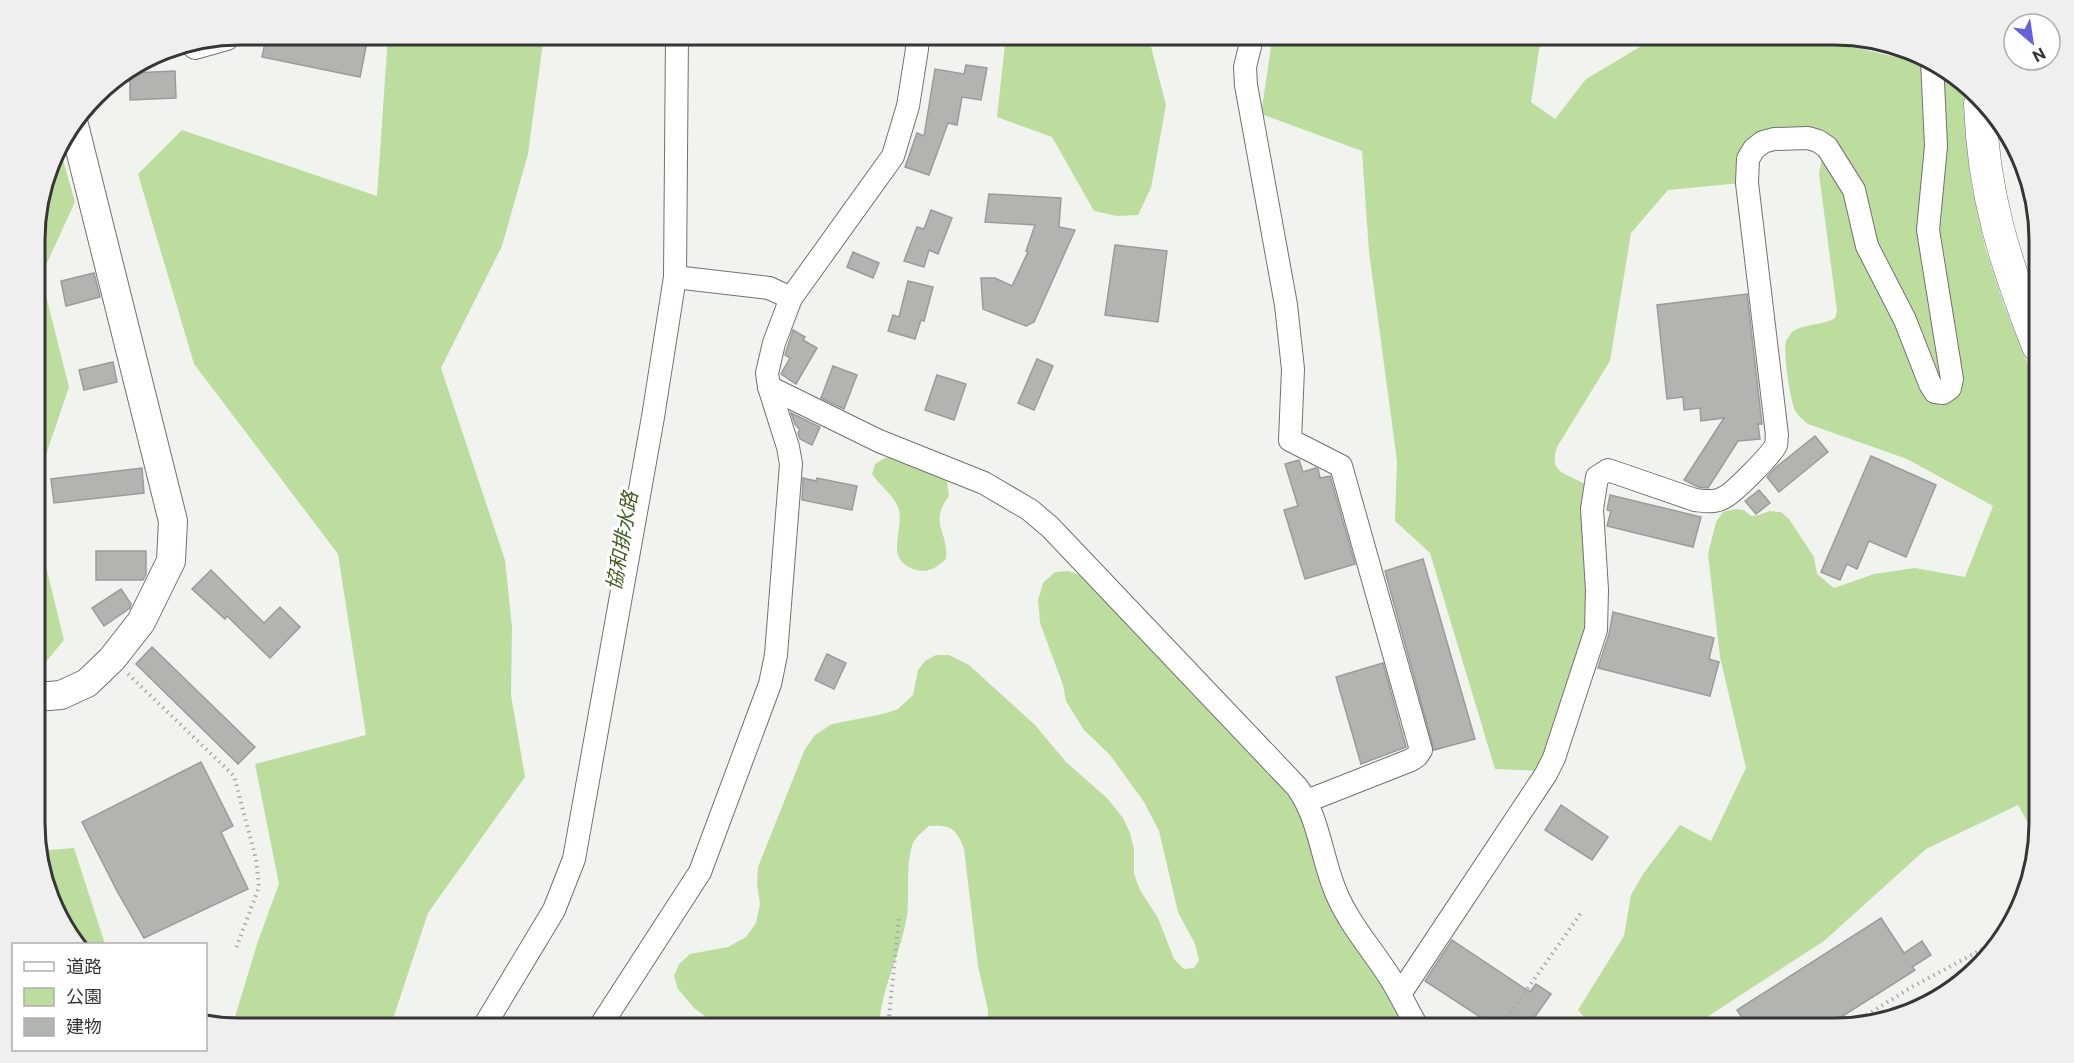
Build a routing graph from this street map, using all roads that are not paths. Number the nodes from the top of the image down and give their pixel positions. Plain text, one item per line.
1 (677, 45) edge
2 (917, 45) edge
3 (1250, 45) edge
4 (1933, 72) edge
5 (1981, 111) edge
6 (76, 134) edge
7 (683, 278) junction
8 (791, 298) junction
9 (2029, 323) edge
10 (769, 387) junction
11 (45, 696) edge
12 (1307, 801) junction
13 (1400, 994) junction
14 (489, 1018) edge
15 (605, 1018) edge
16 (1413, 1018) edge

1 - 7 street
2 - 8 street
3 - 12 street
4 - 13 street
5 - 9 main road
6 - 11 street
7 - 8 street
7 - 14 street
8 - 10 street
10 - 12 street
10 - 15 street
12 - 13 street
13 - 16 street

